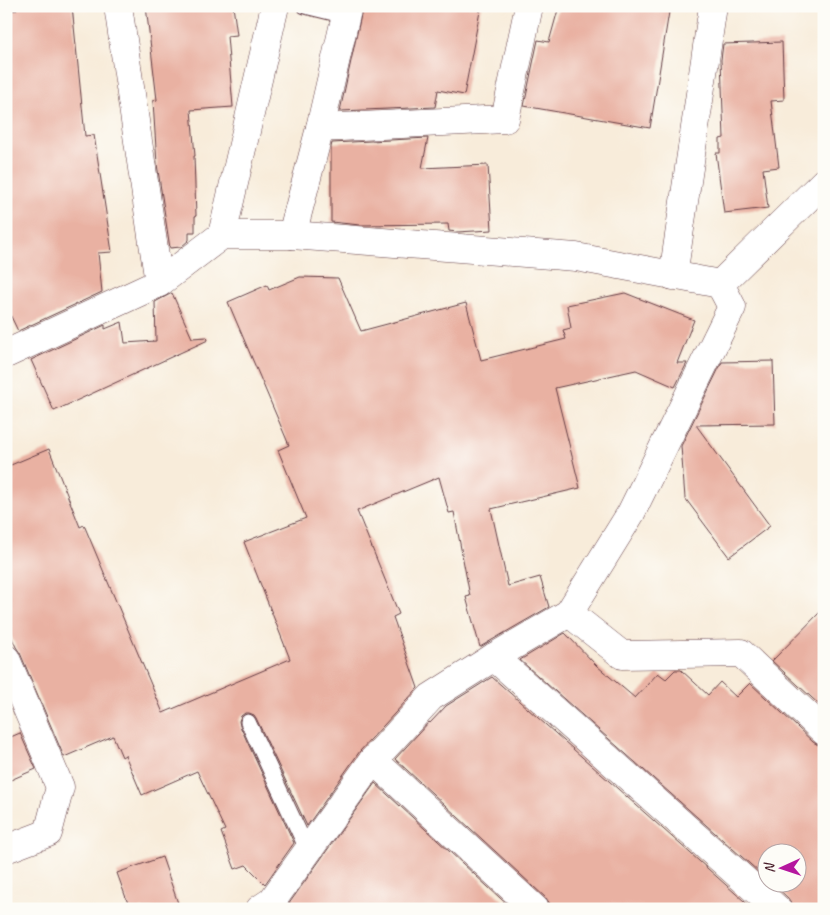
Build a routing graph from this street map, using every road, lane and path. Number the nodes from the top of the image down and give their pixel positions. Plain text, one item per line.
1 (118, 6) edge
2 (275, 6) edge
3 (305, 6) edge
4 (529, 6) edge
5 (713, 6) edge
6 (347, 11) edge
7 (320, 128) junction
8 (824, 182) edge
9 (222, 235) junction
10 (292, 235) junction
11 (673, 276) junction
12 (159, 283) junction
13 (720, 284) junction
14 (6, 354) edge
15 (569, 613) junction
16 (494, 657) junction
17 (6, 659) edge
18 (248, 722) dead end
19 (824, 731) edge
20 (373, 760) junction
21 (6, 849) edge
22 (308, 851) junction
23 (271, 906) edge
24 (535, 909) edge
25 (777, 909) edge

1 - 12 street
2 - 9 street
3 - 6 lane
4 - 7 street
5 - 11 street
6 - 7 street
7 - 10 street
8 - 13 street
9 - 10 street
9 - 12 street
10 - 11 street
11 - 13 street
12 - 14 street
13 - 15 street
15 - 16 street
15 - 19 street
16 - 20 street
16 - 25 street
17 - 21 street
18 - 22 lane
20 - 22 street
20 - 24 street
22 - 23 street

